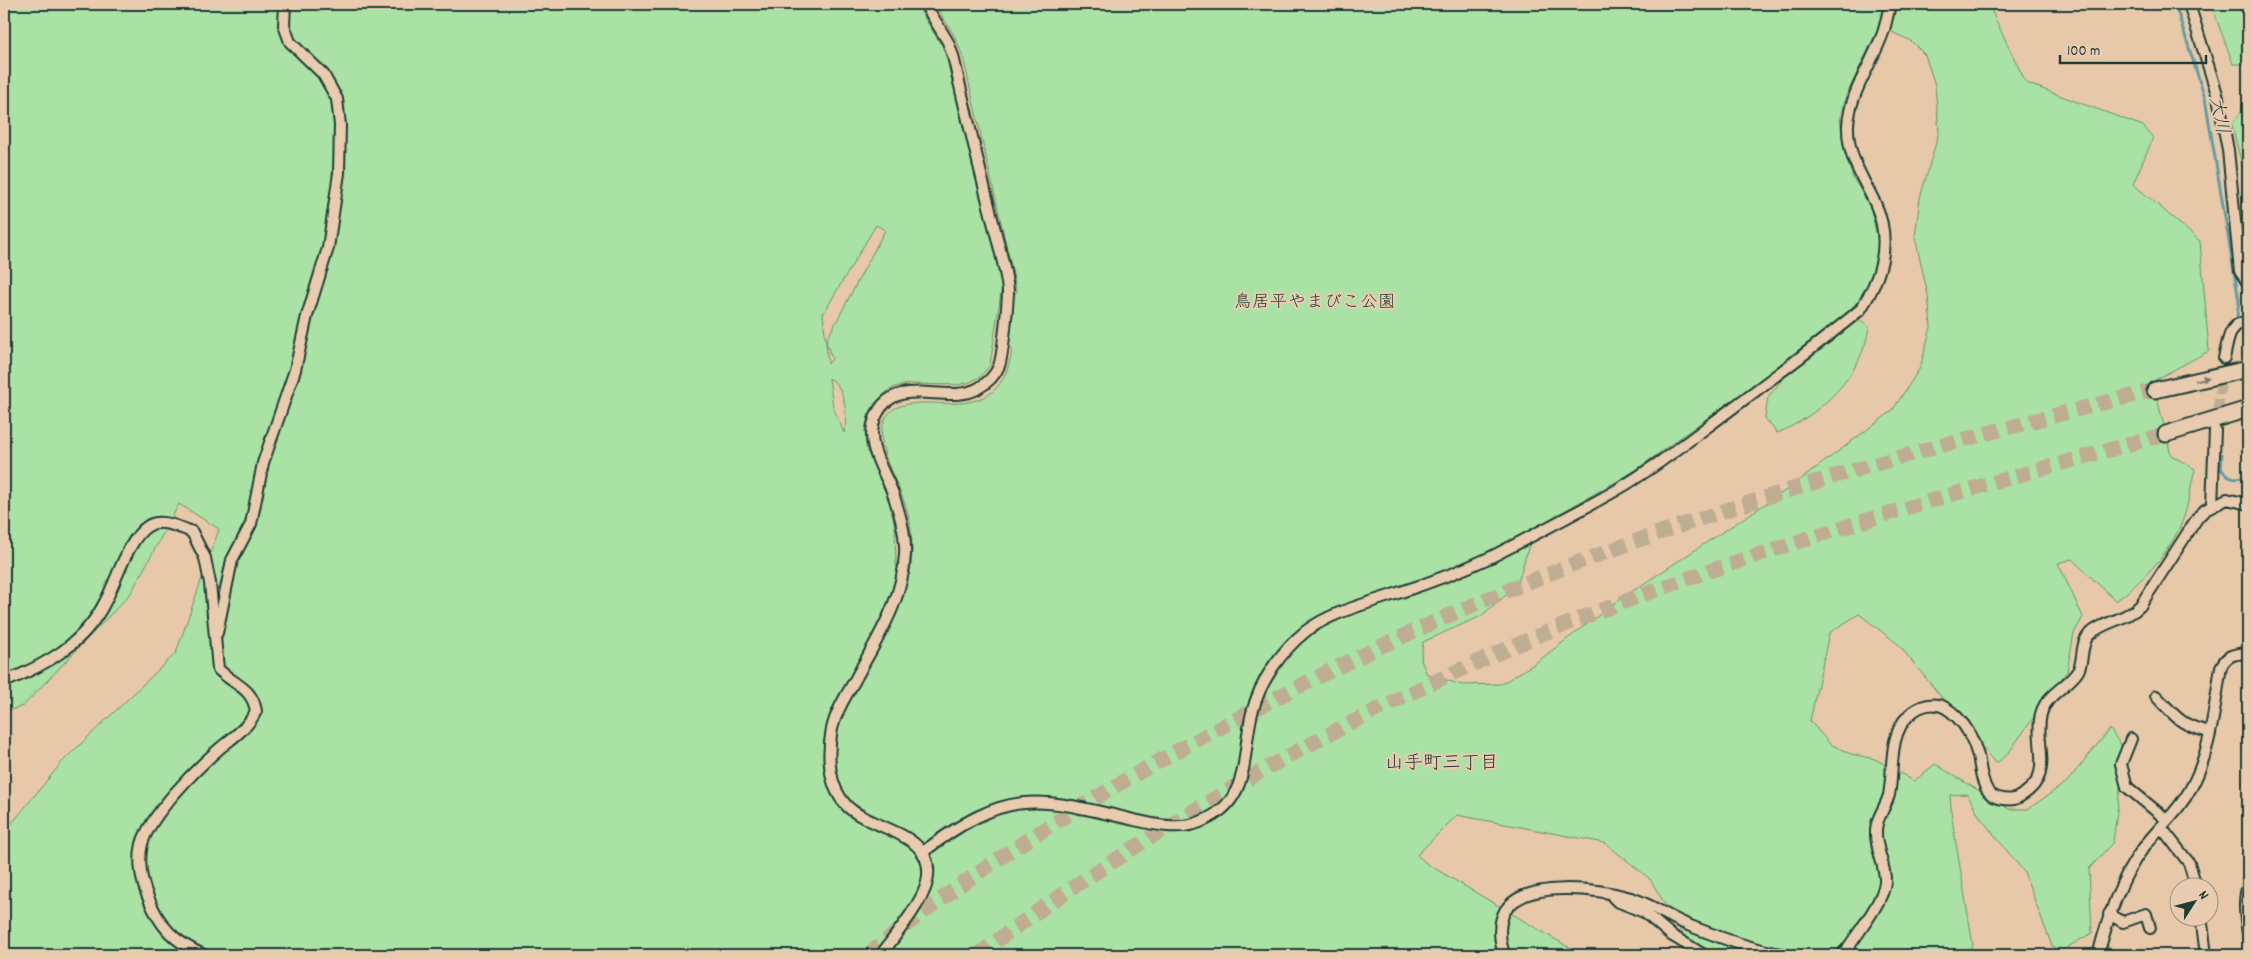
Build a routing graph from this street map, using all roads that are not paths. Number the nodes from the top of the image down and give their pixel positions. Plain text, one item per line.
1 (285, 4) edge
2 (925, 4) edge
3 (1890, 4) edge
4 (2189, 4) edge
5 (2248, 283) edge
6 (2248, 322) edge
7 (2224, 358) tunnel mouth
8 (2248, 369) edge
9 (2155, 390) tunnel mouth
10 (2248, 410) edge
11 (2215, 430) tunnel mouth
12 (2166, 434) tunnel mouth
13 (2248, 504) edge
14 (2212, 506) junction
15 (214, 647) junction
16 (2248, 653) edge
17 (4, 682) edge
18 (2156, 696) dead end
19 (2210, 732) junction
20 (2131, 739) dead end
21 (2164, 824) junction
22 (923, 852) junction
23 (2193, 876) edge
24 (2248, 884) edge
25 (1610, 893) junction
26 (2109, 914) junction
27 (2202, 926) edge
28 (2150, 928) dead end
29 (2248, 933) edge
30 (204, 955) edge
31 (881, 955) edge
32 (1505, 955) edge
33 (1704, 955) edge
34 (1787, 955) edge
35 (1841, 955) edge
36 (2098, 955) edge
37 (2206, 955) edge

1 - 15 street
2 - 22 street
3 - 22 street
4 - 5 street
6 - 7 street
9 -> 8 highway
10 - 12 highway
11 - 14 street
13 - 14 street
14 - 35 street
15 - 17 street
15 - 30 street
16 - 19 street
18 - 19 street
19 - 21 street
20 - 21 street
21 - 23 street
21 - 26 street
22 - 31 street
24 - 29 street
25 - 32 street
25 - 33 street
25 - 34 street
26 - 28 street
26 - 36 street
27 - 37 street

